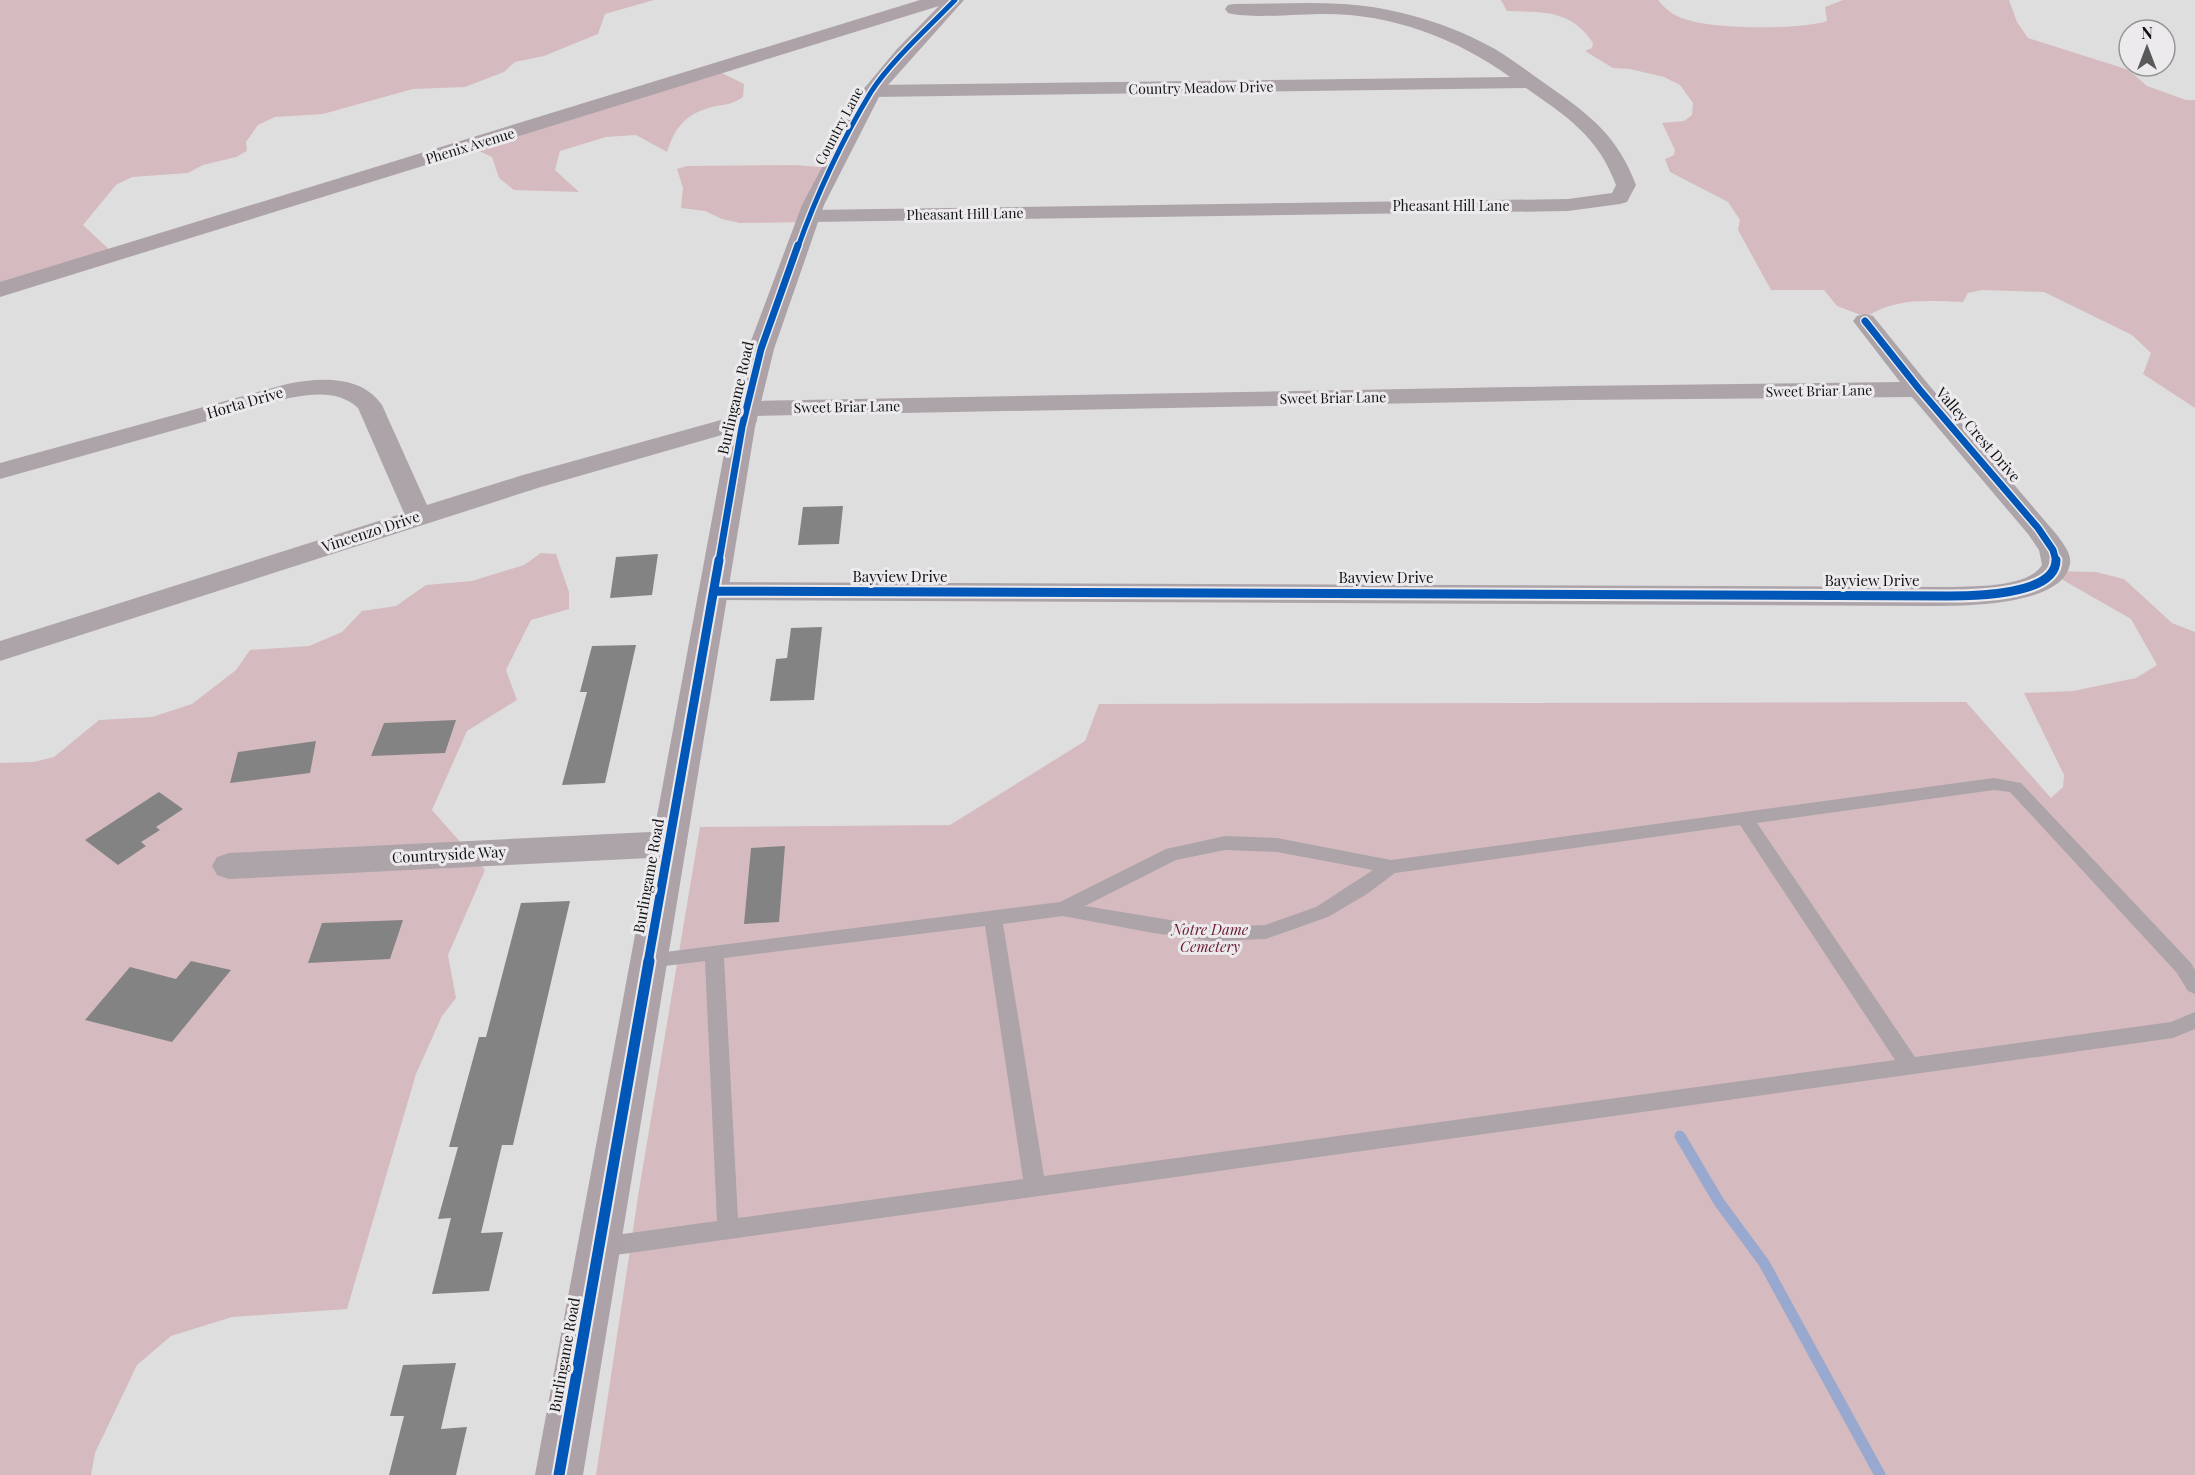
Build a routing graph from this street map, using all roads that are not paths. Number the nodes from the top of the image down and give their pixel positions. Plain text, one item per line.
1 (939, 0) edge
2 (955, 0) edge
3 (1234, 9) dead end
4 (1529, 82) junction
5 (872, 91) junction
6 (810, 216) junction
7 (783, 287) joint
8 (0, 290) edge
9 (1865, 321) dead end
10 (1919, 390) junction
11 (746, 415) junction
12 (0, 471) edge
13 (419, 517) junction
14 (2052, 573) joint
15 (715, 591) junction
16 (0, 651) edge
17 (1745, 819) junction
18 (670, 844) junction
19 (229, 866) dead end
20 (1391, 867) junction
21 (1063, 909) junction
22 (993, 918) junction
23 (714, 952) junction
24 (650, 960) junction
25 (2195, 986) edge
26 (2195, 1020) edge
27 (1909, 1065) junction
28 (1035, 1186) junction
29 (728, 1228) junction
30 (600, 1247) junction
31 (560, 1475) edge

1 - 8 street, Phenix Avenue
2 - 5 street, Country Lane
3 - 4 street, Pheasant Hill Lane
4 - 5 street, Country Meadow Drive
4 - 6 street, Pheasant Hill Lane
5 - 6 street, Country Lane
6 - 7 street, Country Lane
7 - 11 street, Burlingame Road
9 - 10 street, Valley Crest Drive
10 - 11 street, Sweet Briar Lane
10 - 14 street, Valley Crest Drive
11 - 13 street, Vincenzo Drive
11 - 15 street, Burlingame Road
12 - 13 street, Horta Drive
13 - 16 street, Vincenzo Drive
14 - 15 street, Bayview Drive
15 - 18 street, Burlingame Road
17 - 20 lane
17 - 25 lane
17 - 27 lane
18 - 19 street, Countryside Way
18 - 24 street, Burlingame Road
20 - 21 lane
20 - 21 lane
21 - 22 lane
22 - 23 lane
22 - 28 lane
23 - 24 lane
23 - 29 lane
24 - 30 street, Burlingame Road
26 - 27 lane
27 - 28 lane
28 - 29 lane
29 - 30 lane
30 - 31 street, Burlingame Road

